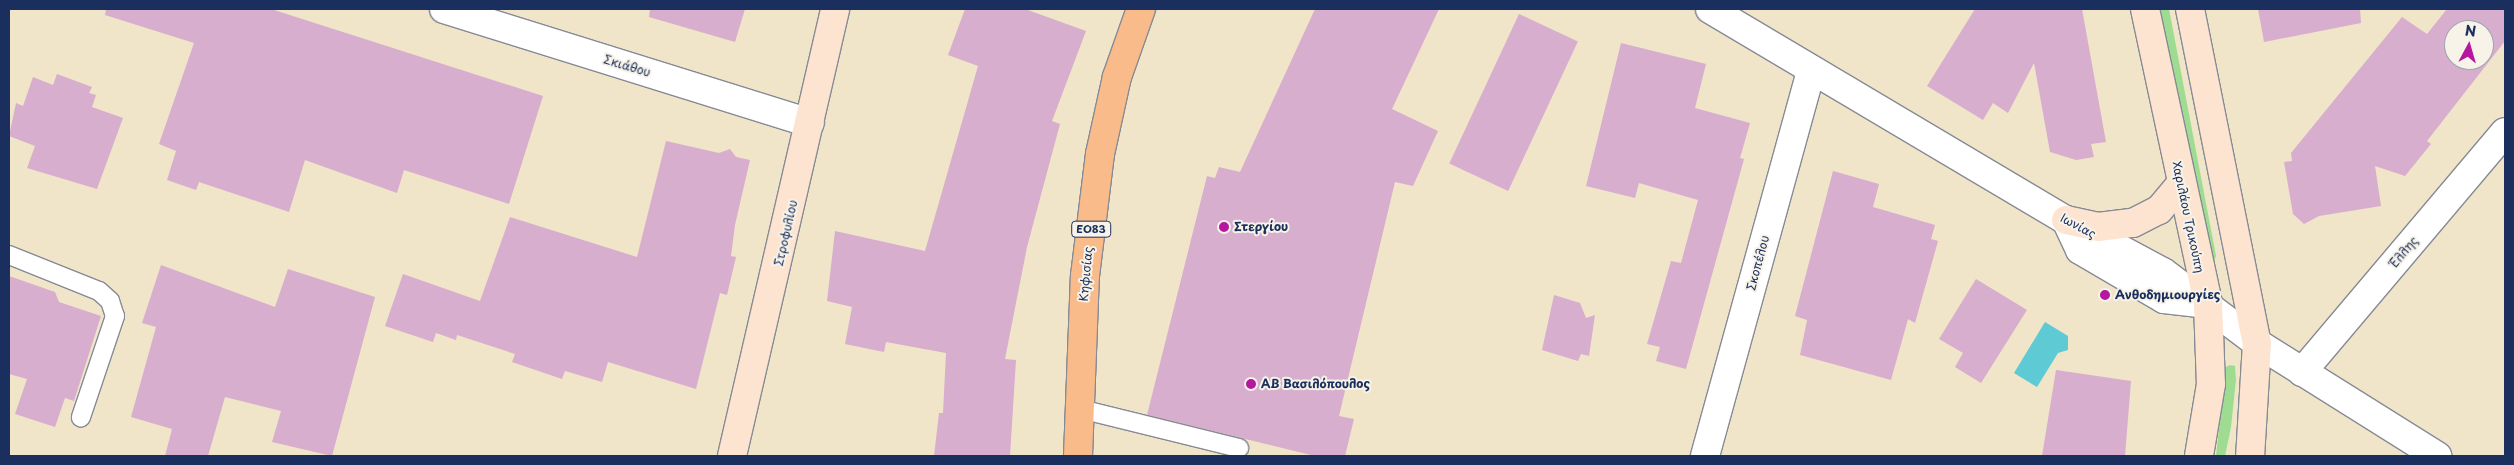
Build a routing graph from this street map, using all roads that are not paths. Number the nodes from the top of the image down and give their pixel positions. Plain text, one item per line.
1 (444, 9) edge
2 (835, 9) edge
3 (1141, 9) edge
4 (1710, 9) edge
5 (2145, 9) edge
6 (2190, 9) edge
7 (1811, 70) junction
8 (810, 124) junction
9 (2505, 132) edge
10 (2181, 184) junction
11 (2066, 220) junction
12 (9, 255) edge
13 (2208, 304) junction
14 (2257, 343) junction
15 (2302, 372) junction
16 (1076, 408) junction
17 (81, 417) dead end
18 (1239, 448) dead end
19 (732, 456) edge
20 (1078, 456) edge
21 (1705, 456) edge
22 (2199, 456) edge
23 (2250, 456) edge
24 (2437, 456) edge

1 - 8 street, Σκιάθου
2 - 8 street, Στροφυλίου
3 - 16 main road, Κηφισίας / ΕΟ83
4 - 7 street, Ιωνίας
5 - 10 street, Χαριλάου Τρικούπη
6 - 14 street
7 - 11 street, Ιωνίας
7 - 21 street, Σκοπέλου
8 - 19 street, Στροφυλίου
9 - 15 street, Έλλης
10 - 11 street
10 - 13 street, Χαριλάου Τρικούπη
11 - 13 street, Ιωνίας
12 - 17 lane
13 - 14 street, Ιωνίας
13 - 22 street, Χαριλάου Τρικούπη
14 - 15 street, Ιωνίας
14 - 23 street
15 - 24 street, Ιωνίας
16 - 18 lane
16 - 20 main road, Κηφισίας / ΕΟ83

